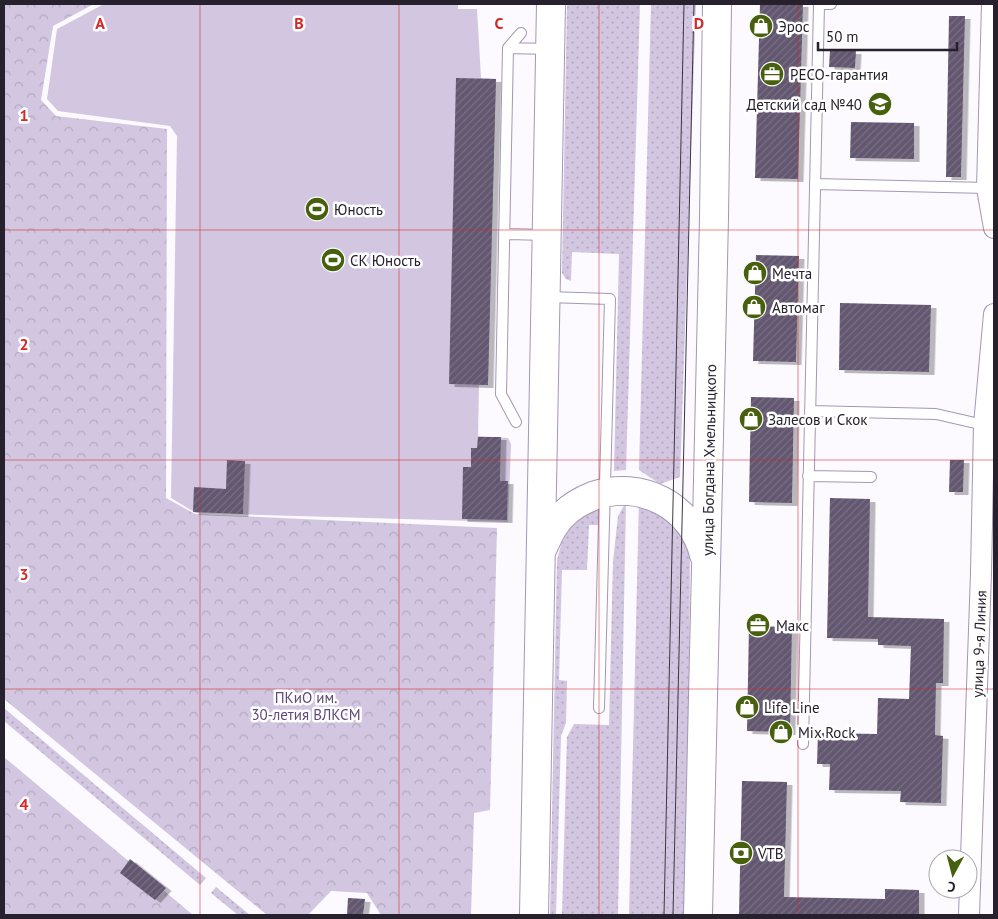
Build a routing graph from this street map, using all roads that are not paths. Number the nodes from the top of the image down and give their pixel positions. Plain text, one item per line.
1 (551, 4) edge
2 (717, 4) edge
3 (819, 4) edge
4 (823, 4) edge
5 (832, 4) edge
6 (992, 4) edge
7 (521, 33) dead end
8 (508, 48) junction
9 (550, 49) junction
10 (815, 184) junction
11 (987, 188) junction
12 (994, 228) edge
13 (504, 234) junction
14 (546, 235) junction
15 (545, 297) junction
16 (994, 314) edge
17 (810, 412) junction
18 (516, 422) dead end
19 (984, 425) junction
20 (808, 476) junction
21 (871, 477) dead end
22 (604, 492) junction
23 (541, 552) junction
24 (706, 564) junction
25 (988, 575) edge
26 (599, 708) dead end
27 (803, 744) dead end
28 (534, 915) edge
29 (698, 915) edge
30 (969, 915) edge

1 - 9 main road
2 - 24 main road, улица Богдана Хмельницкого
3 - 10 lane
4 - 5 lane
6 - 11 street
7 - 8 lane
8 - 9 lane
8 - 13 lane
9 - 14 main road
10 - 11 lane
10 - 17 lane
11 - 12 street
13 - 14 lane
13 - 18 lane
14 - 15 main road
15 - 22 lane
15 - 23 main road
16 - 19 street, улица 9-я Линия
17 - 19 lane
17 - 20 lane
19 - 25 street, улица 9-я Линия
20 - 21 lane
20 - 27 lane
22 - 23 main road
22 - 24 main road
22 - 26 lane
23 - 28 main road
24 - 29 main road, улица Богдана Хмельницкого
25 - 30 street, улица 9-я Линия

